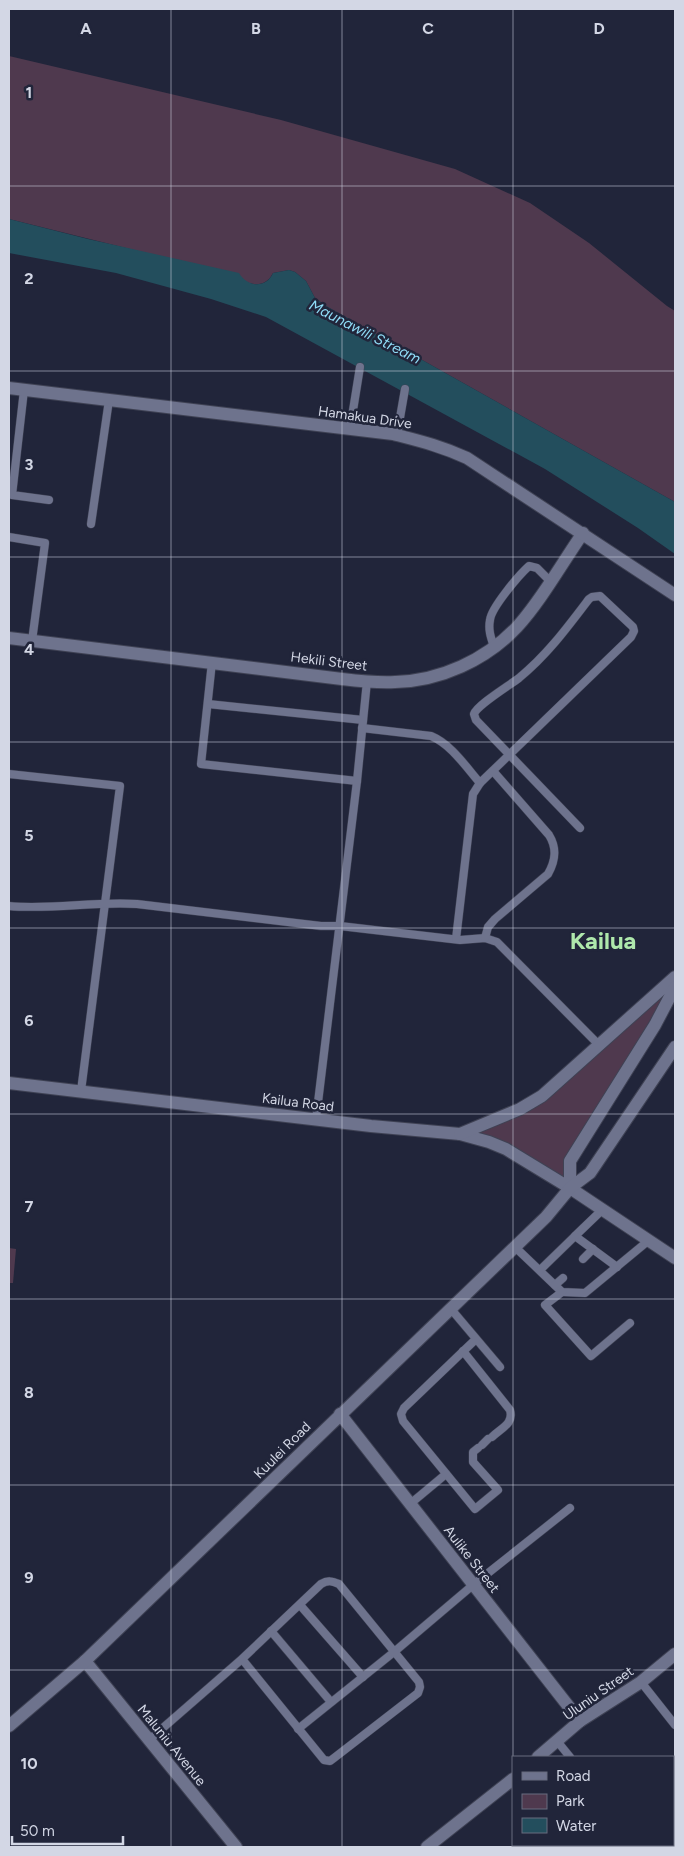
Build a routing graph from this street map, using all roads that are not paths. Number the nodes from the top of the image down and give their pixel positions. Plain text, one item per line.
1 (360, 367) dead end
2 (9, 388) edge
3 (405, 389) dead end
4 (24, 390) junction
5 (109, 400) junction
6 (350, 429) junction
7 (397, 435) junction
8 (49, 500) dead end
9 (91, 524) dead end
10 (583, 533) junction
11 (9, 537) edge
12 (550, 581) junction
13 (675, 595) edge
14 (9, 638) edge
15 (32, 640) junction
16 (494, 647) junction
17 (212, 662) junction
18 (367, 681) junction
19 (208, 704) junction
20 (362, 724) junction
21 (510, 754) junction
22 (493, 771) junction
23 (9, 774) edge
24 (357, 781) junction
25 (480, 783) junction
26 (580, 828) dead end
27 (106, 904) junction
28 (9, 906) edge
29 (340, 926) junction
30 (485, 938) junction
31 (456, 939) junction
32 (675, 977) edge
33 (675, 987) edge
34 (600, 1046) junction
35 (675, 1047) edge
36 (9, 1083) edge
37 (81, 1091) junction
38 (316, 1119) junction
39 (460, 1134) junction
40 (570, 1188) junction
41 (602, 1210) junction
42 (575, 1236) junction
43 (648, 1241) junction
44 (515, 1247) junction
45 (593, 1249) junction
46 (675, 1258) edge
47 (583, 1259) dead end
48 (617, 1267) junction
49 (540, 1270) junction
50 (563, 1278) dead end
51 (555, 1286) junction
52 (562, 1292) junction
53 (451, 1309) junction
54 (630, 1323) dead end
55 (476, 1339) junction
56 (463, 1351) junction
57 (500, 1367) dead end
58 (340, 1414) junction
59 (446, 1474) junction
60 (410, 1504) junction
61 (570, 1508) dead end
62 (473, 1585) junction
63 (300, 1605) junction
64 (271, 1631) junction
65 (394, 1652) junction
66 (675, 1654) edge
67 (242, 1659) junction
68 (85, 1661) junction
69 (363, 1677) junction
70 (641, 1682) junction
71 (332, 1702) junction
72 (580, 1721) junction
73 (9, 1726) edge
74 (675, 1726) edge
75 (298, 1729) junction
76 (149, 1740) junction
77 (557, 1741) junction
78 (539, 1756) edge
79 (569, 1756) edge
80 (512, 1780) edge
81 (236, 1847) edge
82 (427, 1847) edge

1 - 6 lane
2 - 4 main road, Hamakua Drive
3 - 7 lane
4 - 5 main road, Hamakua Drive
4 - 8 lane
5 - 6 main road, Hamakua Drive
5 - 9 lane
6 - 7 main road, Hamakua Drive
7 - 10 main road, Hamakua Drive
10 - 12 main road, Hekili Street
10 - 13 main road, Hamakua Drive
11 - 15 lane
12 - 16 main road, Hekili Street
12 - 16 lane
14 - 15 main road, Hekili Street
15 - 17 main road, Hekili Street
16 - 18 main road, Hekili Street
17 - 18 main road, Hekili Street
17 - 19 lane
18 - 20 lane
19 - 20 lane
19 - 24 lane
20 - 24 lane
20 - 25 lane
21 - 21 lane
21 - 22 lane
21 - 26 lane
22 - 25 lane
22 - 30 lane
23 - 27 lane
24 - 29 lane
25 - 31 lane
27 - 28 lane
27 - 29 lane
27 - 37 lane
29 - 31 lane
29 - 38 lane
30 - 31 lane
30 - 34 lane
32 - 34 main road
33 - 40 main road
34 - 39 main road
35 - 40 main road
36 - 37 main road, Kailua Road
37 - 38 main road, Kailua Road
38 - 39 main road, Kailua Road
39 - 40 main road, Kailua Road
40 - 41 main road, Kailua Road
40 - 44 main road, Kuulei Road
41 - 42 lane
41 - 43 main road, Kailua Road
42 - 45 lane
42 - 49 lane
43 - 46 main road, Kailua Road
43 - 48 lane
44 - 49 lane
44 - 53 main road, Kuulei Road
45 - 47 lane
45 - 48 lane
48 - 52 lane
49 - 51 lane
50 - 51 lane
51 - 52 lane
52 - 54 lane
53 - 55 lane
53 - 58 main road, Kuulei Road
55 - 56 lane
55 - 57 lane
56 - 59 lane
56 - 59 lane
58 - 60 main road, Aulike Street
58 - 68 main road, Kuulei Road
59 - 60 lane
60 - 62 main road, Aulike Street
61 - 62 lane
62 - 65 lane
62 - 72 main road, Aulike Street
63 - 64 lane
63 - 65 lane
63 - 69 lane
64 - 67 lane
64 - 71 lane
65 - 69 lane
65 - 75 lane
66 - 70 main road, Uluniu Street
67 - 75 lane
67 - 76 lane
68 - 73 main road, Kuulei Road
68 - 76 main road, Maluniu Avenue
69 - 71 lane
70 - 72 main road, Uluniu Street
70 - 74 lane
71 - 75 lane
72 - 77 main road, Uluniu Street
76 - 81 main road, Maluniu Avenue
77 - 78 main road, Uluniu Street
77 - 79 lane
80 - 82 main road

